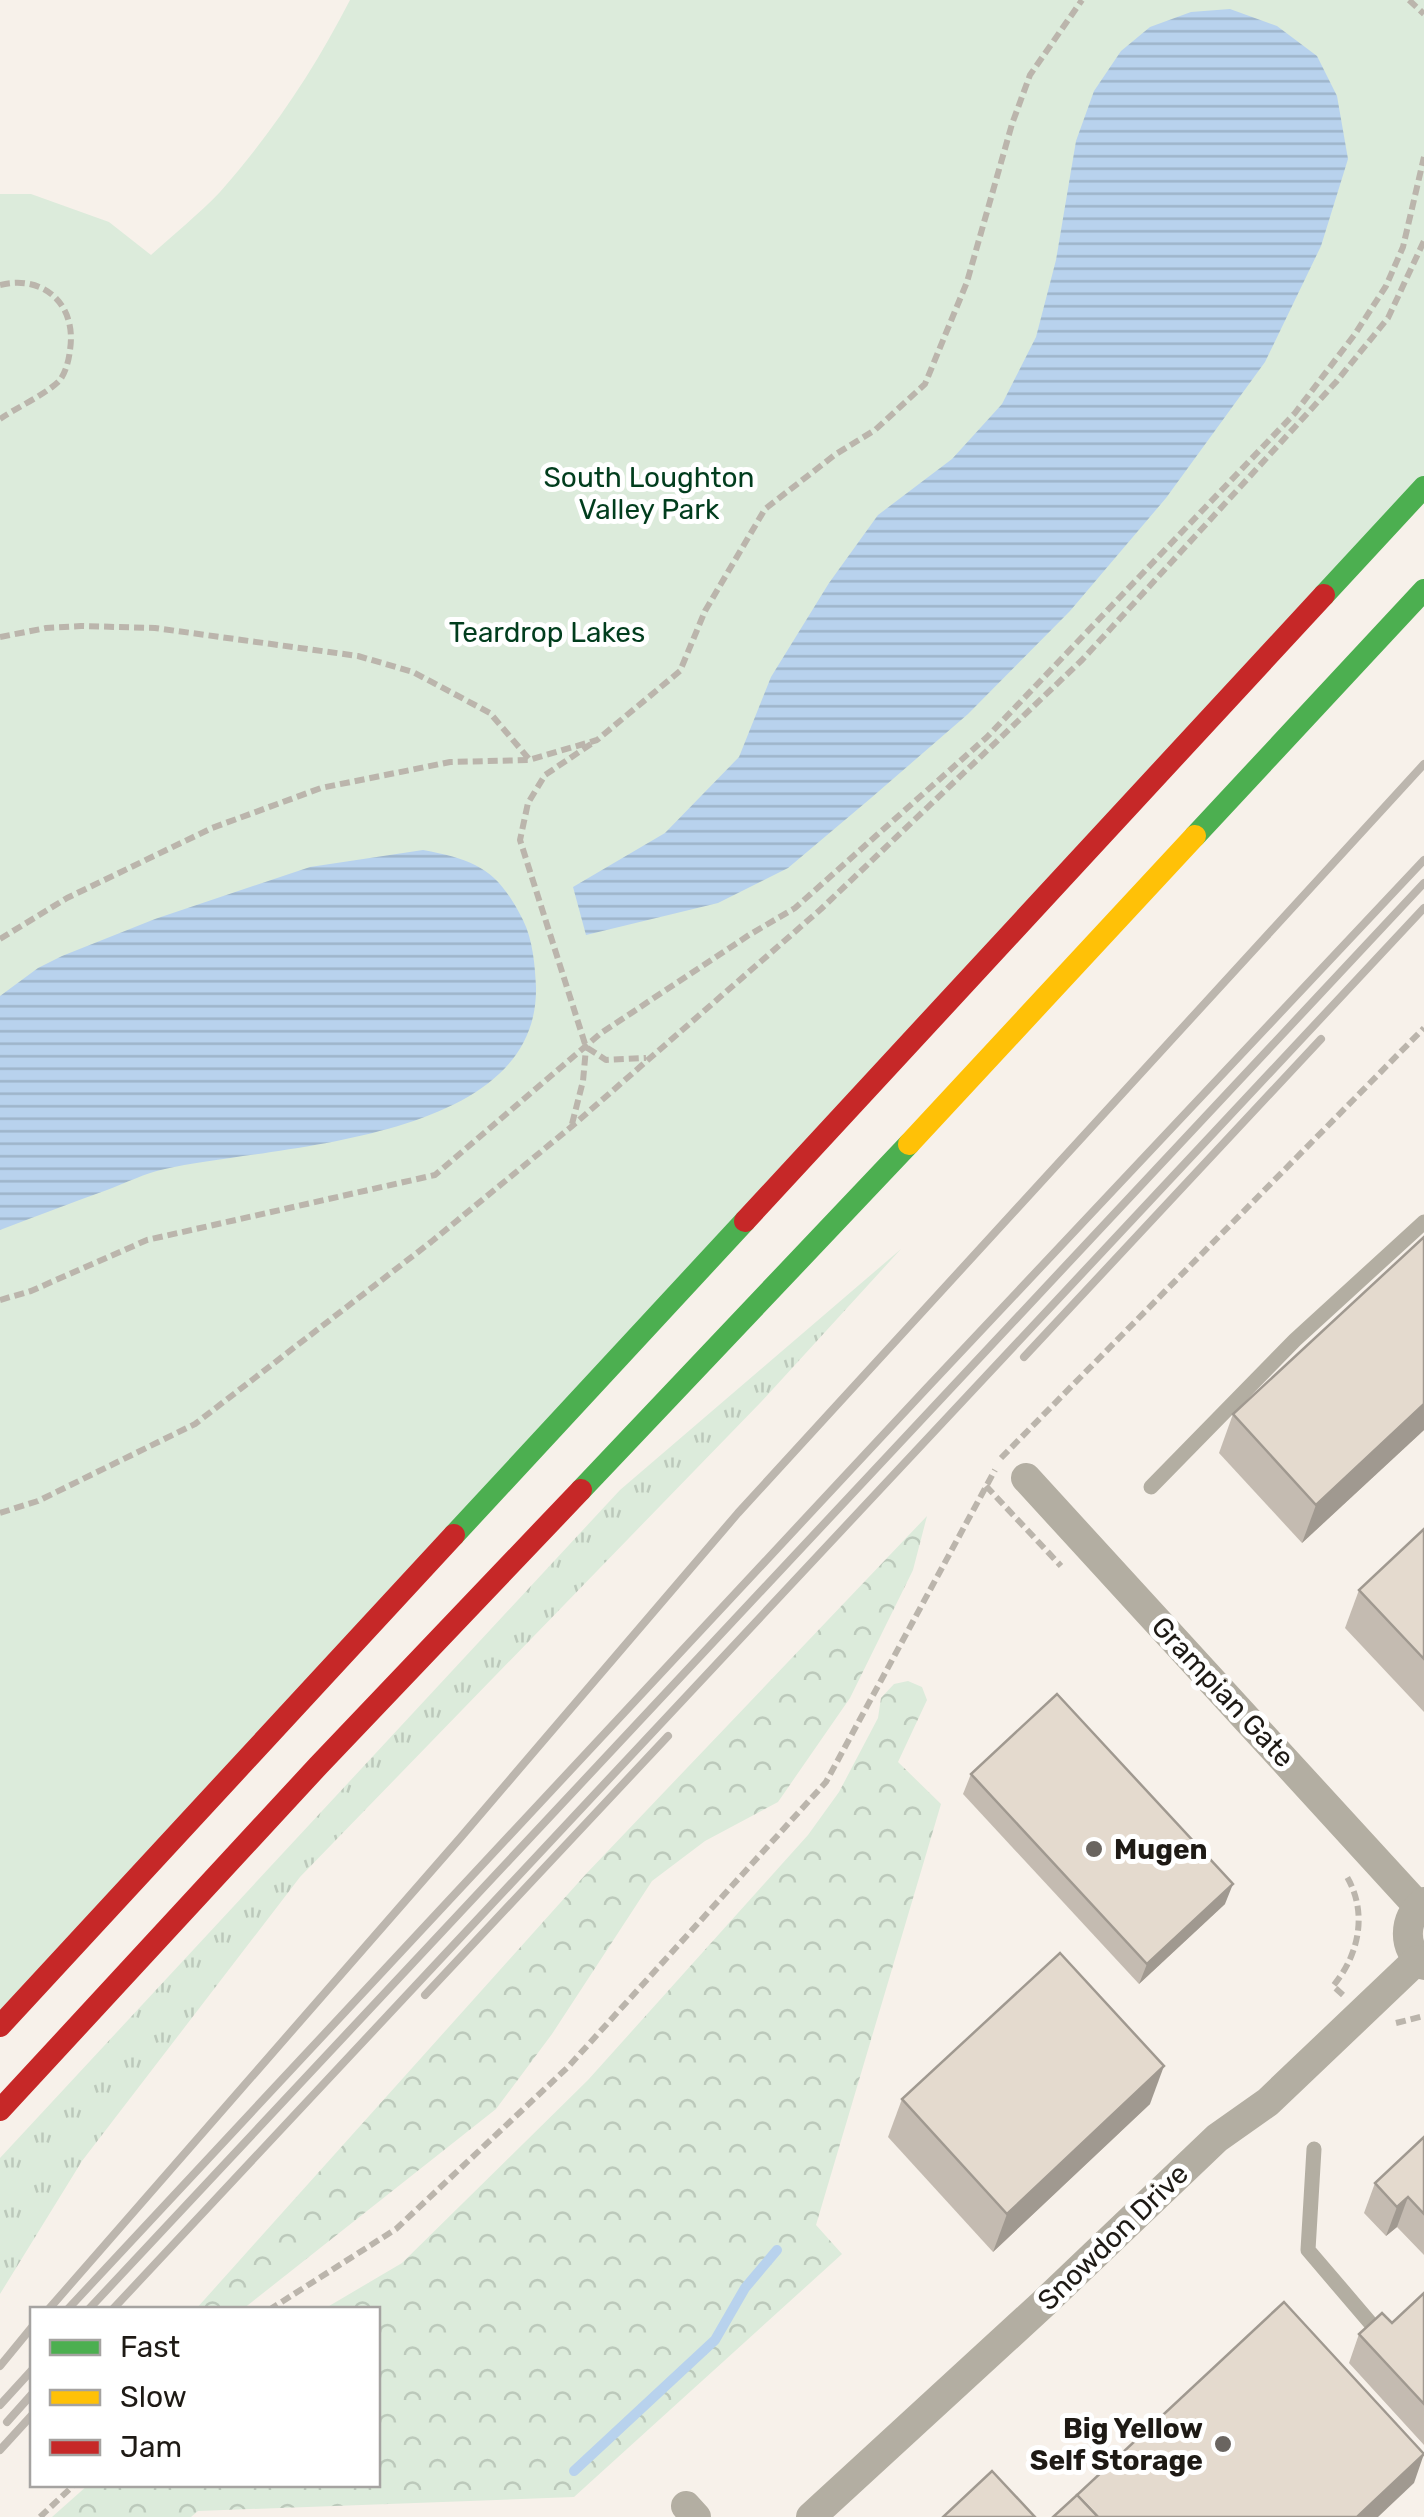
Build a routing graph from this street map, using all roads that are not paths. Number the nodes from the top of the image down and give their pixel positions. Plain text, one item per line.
1 (1424, 488) edge
2 (1424, 590) edge
3 (1424, 1222) edge
4 (1026, 1478) dead end
5 (1151, 1488) dead end
6 (1421, 1904) edge
7 (1420, 1962) edge
8 (0, 2026) edge
9 (0, 2110) edge
10 (1314, 2149) dead end
11 (1378, 2332) edge
12 (810, 2517) edge

1 - 8 highway
2 - 9 highway
3 - 5 lane
4 - 6 street, Grampian Gate
6 - 7 street
7 - 12 street, Snowdon Drive
10 - 11 lane

